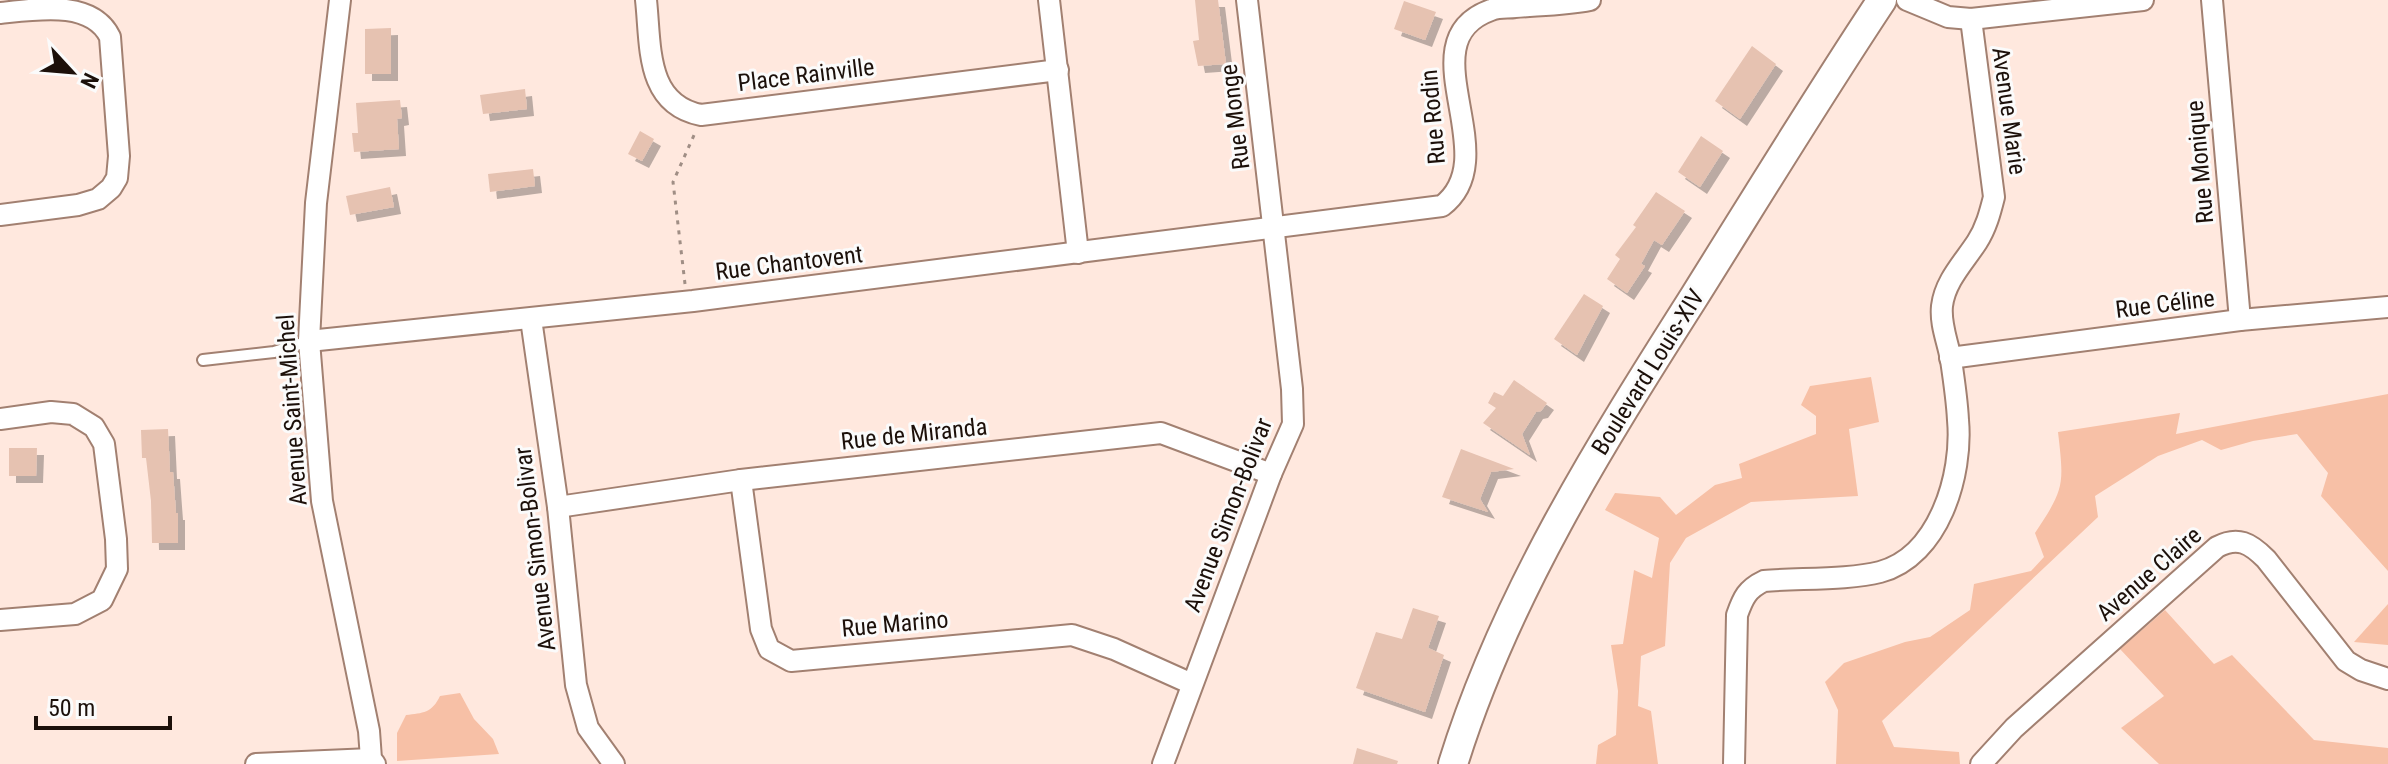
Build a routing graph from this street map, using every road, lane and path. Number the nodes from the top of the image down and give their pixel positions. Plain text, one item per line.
1 (340, 0) edge
2 (646, 0) edge
3 (1049, 0) edge
4 (1247, 0) edge
5 (1590, 0) edge
6 (1882, 0) edge
7 (1907, 0) edge
8 (2143, 0) edge
9 (2212, 0) edge
10 (0, 13) edge
11 (1971, 19) junction
12 (1058, 70) junction
13 (701, 115) junction
14 (0, 215) edge
15 (1274, 229) junction
16 (1078, 253) junction
17 (688, 302) junction
18 (2388, 307) edge
19 (531, 319) junction
20 (2240, 320) junction
21 (309, 341) junction
22 (1950, 358) junction
23 (203, 360) dead end
24 (0, 419) edge
25 (1271, 474) junction
26 (741, 480) junction
27 (558, 507) junction
28 (0, 620) edge
29 (2388, 679) edge
30 (1192, 684) junction
31 (373, 761) edge
32 (256, 764) edge
33 (614, 764) edge
34 (1163, 764) edge
35 (1453, 764) edge
36 (1734, 764) edge
37 (1981, 764) edge

1 - 21 street, Avenue Saint-Michel
2 - 13 street
3 - 12 street
4 - 15 street, Rue Monge
5 - 15 street, Rue Rodin
6 - 35 main road, Boulevard Louis-XIV
7 - 11 street
8 - 11 street
9 - 20 street, Rue Monique
10 - 14 street
11 - 22 street, Avenue Marie
12 - 13 street, Place Rainville
12 - 16 street
13 - 17 path
15 - 16 street, Rue Chantovent
15 - 25 street, Avenue Simon-Bolivar
16 - 17 street, Rue Chantovent
17 - 19 street, Rue Chantovent
18 - 20 street, Rue Céline
19 - 21 street, Rue Chantovent
19 - 27 street, Avenue Simon-Bolivar
20 - 22 street, Rue Céline
21 - 23 lane
21 - 31 street, Avenue Saint-Michel
22 - 36 street, Avenue Marie
24 - 28 street
25 - 26 street, Rue de Miranda
25 - 30 street, Avenue Simon-Bolivar
26 - 27 street, Rue de Miranda
26 - 30 street, Rue Marino
27 - 33 street, Avenue Simon-Bolivar
29 - 37 street, Avenue Claire
30 - 34 street, Avenue Simon-Bolivar
31 - 32 street

